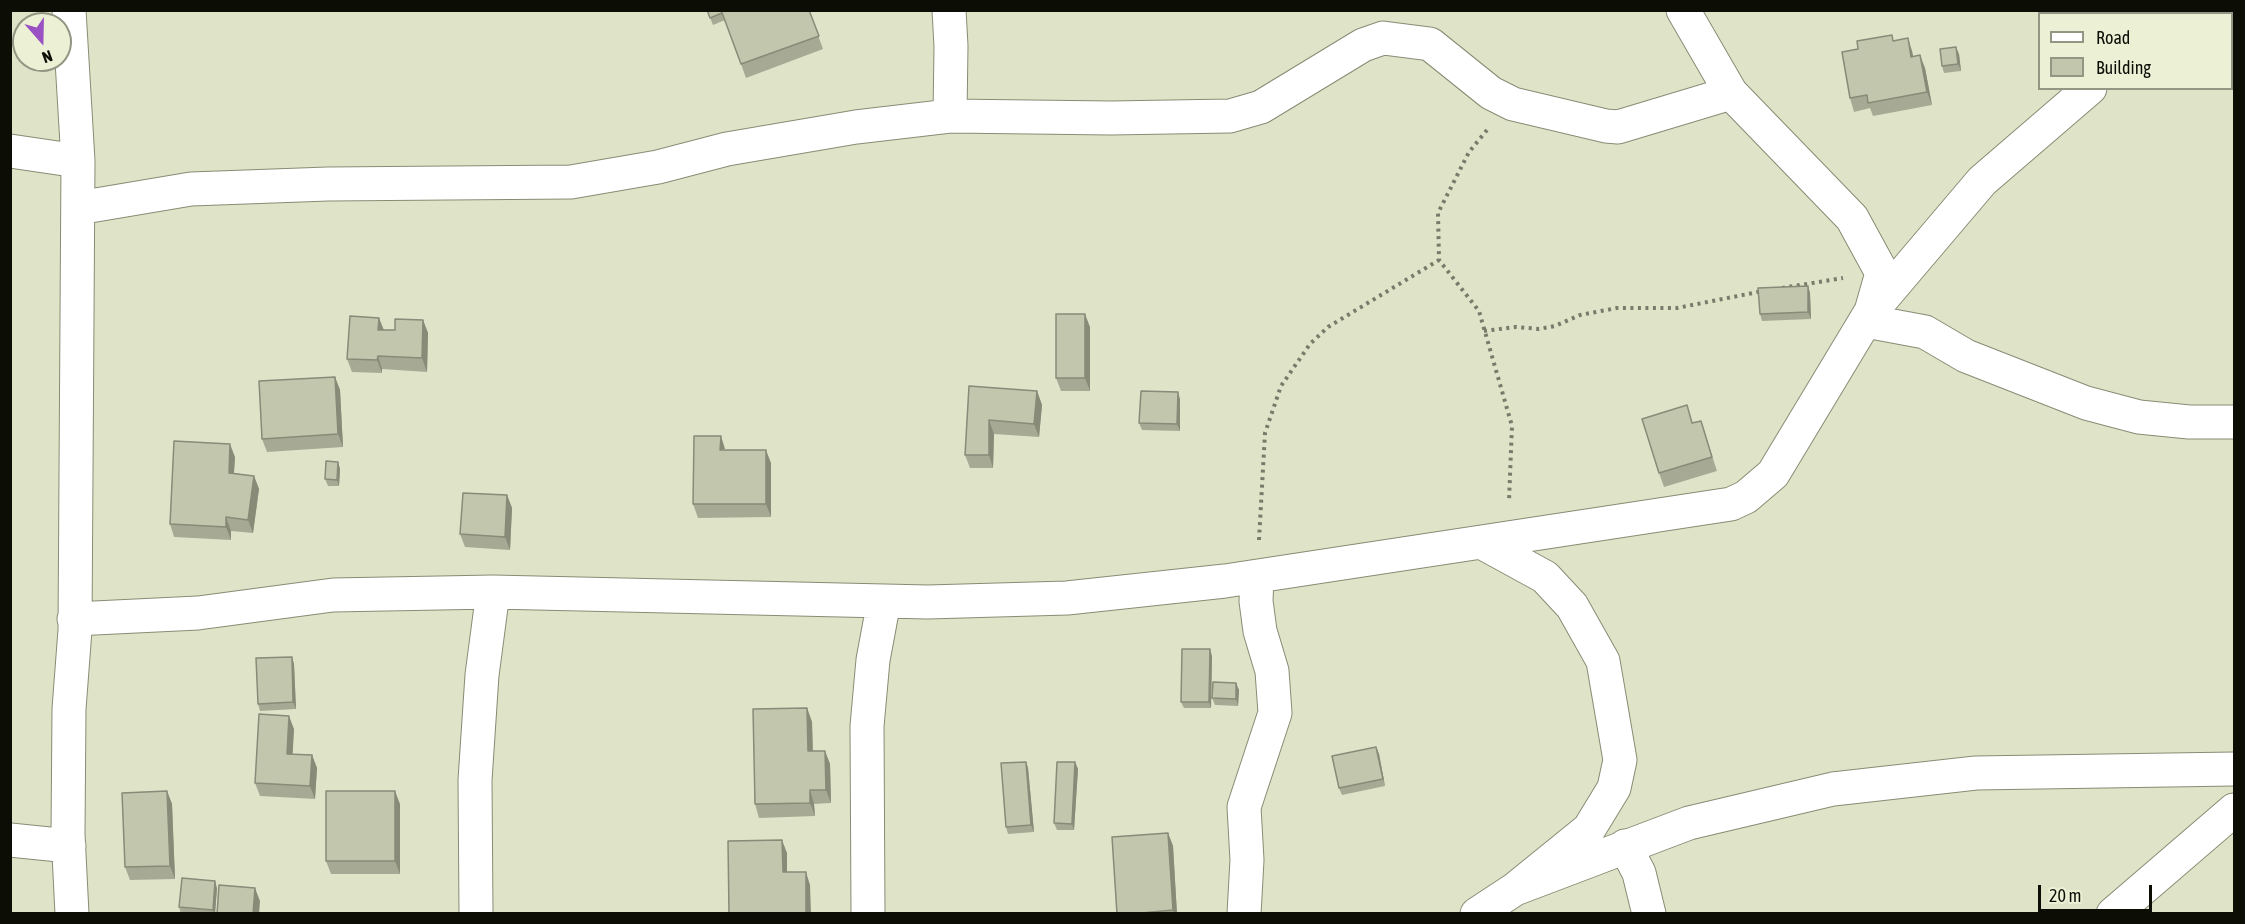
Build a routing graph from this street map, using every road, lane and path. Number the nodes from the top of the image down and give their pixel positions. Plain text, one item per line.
1 (69, 10) edge
2 (949, 10) edge
3 (1683, 10) edge
4 (2088, 90) edge
5 (1731, 93) junction
6 (1513, 104) junction
7 (950, 116) junction
8 (10, 151) edge
9 (78, 161) junction
10 (78, 208) junction
11 (1439, 260) junction
12 (1882, 273) junction
13 (1780, 288) edge
14 (1768, 290) edge
15 (1868, 317) junction
16 (1484, 331) junction
17 (2235, 422) edge
18 (1494, 540) junction
19 (1257, 577) junction
20 (493, 592) junction
21 (884, 601) junction
22 (74, 619) junction
23 (2235, 769) edge
24 (2235, 810) edge
25 (10, 840) edge
26 (69, 846) junction
27 (1625, 846) junction
28 (1515, 889) junction
29 (72, 914) edge
30 (476, 914) edge
31 (868, 914) edge
32 (1244, 914) edge
33 (1477, 914) edge
34 (1649, 914) edge
35 (2113, 914) edge

1 - 9 street
2 - 7 street
3 - 5 street
4 - 15 street
5 - 6 street
5 - 12 street
6 - 7 street
6 - 11 path
7 - 10 street
8 - 9 street
9 - 10 street
10 - 22 street
11 - 16 path
11 - 19 path
12 - 13 path
12 - 15 street
14 - 16 path
15 - 17 street
15 - 18 street
16 - 18 path
18 - 19 street
18 - 28 street
19 - 21 street
19 - 32 street
20 - 21 street
20 - 22 street
20 - 30 street
21 - 31 street
22 - 26 street
23 - 27 street
24 - 35 street
25 - 26 street
26 - 29 street
27 - 28 street
27 - 34 street
28 - 33 street

